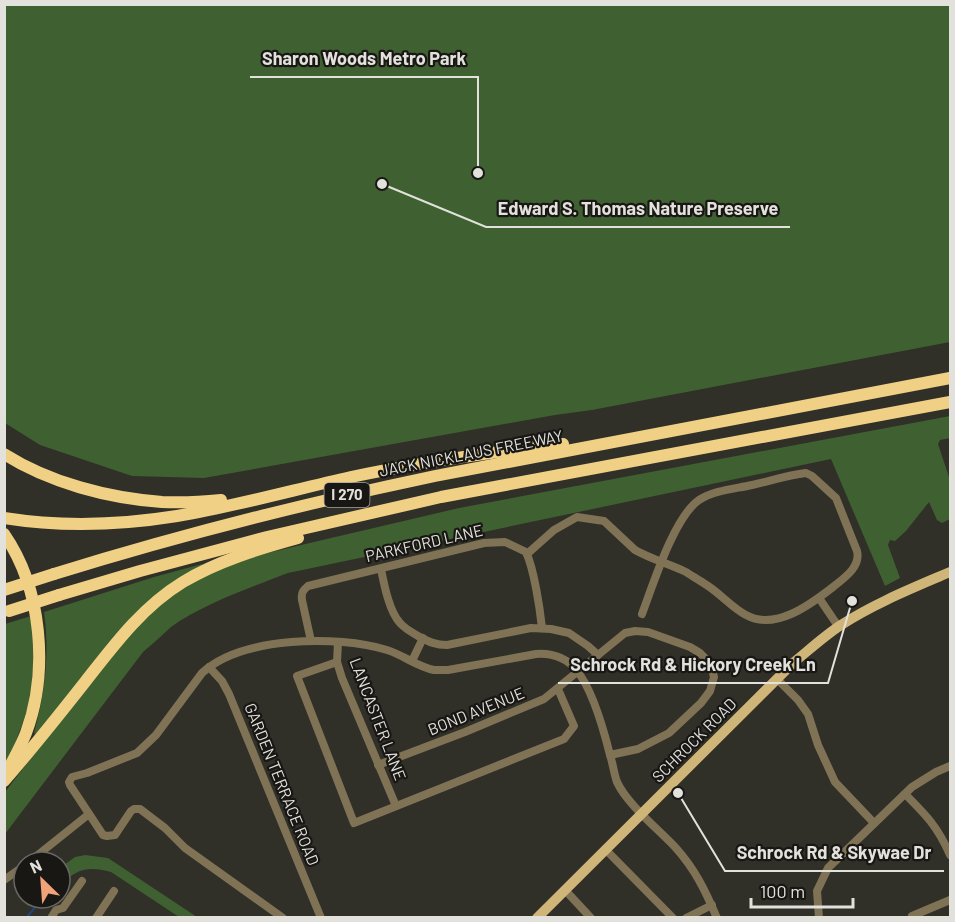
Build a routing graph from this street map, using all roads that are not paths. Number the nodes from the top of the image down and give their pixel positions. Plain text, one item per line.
1 (951, 378) edge
2 (951, 402) edge
3 (645, 436) junction
4 (4, 454) edge
5 (282, 493) junction
6 (417, 502) junction
7 (4, 518) edge
8 (4, 534) edge
9 (527, 554) junction
10 (662, 562) junction
11 (381, 569) junction
12 (951, 572) edge
13 (4, 590) edge
14 (819, 598) junction
15 (7, 612) edge
16 (642, 614) dead end
17 (838, 626) junction
18 (542, 628) junction
19 (423, 638) junction
20 (311, 641) junction
21 (339, 642) junction
22 (597, 656) junction
23 (412, 661) junction
24 (337, 662) junction
25 (209, 667) junction
26 (578, 672) junction
27 (777, 678) junction
28 (558, 689) junction
29 (610, 755) junction
30 (378, 765) junction
31 (951, 766) edge
32 (4, 779) edge
33 (905, 794) junction
34 (396, 806) junction
35 (641, 813) junction
36 (89, 814) junction
37 (874, 823) junction
38 (605, 849) junction
39 (44, 850) edge
40 (951, 855) edge
41 (82, 881) dead end
42 (565, 890) junction
43 (114, 891) dead end
44 (951, 900) edge
45 (712, 905) junction
46 (912, 916) edge
47 (51, 918) edge
48 (96, 918) edge
49 (283, 918) edge
50 (321, 918) edge
51 (537, 918) edge
52 (591, 918) edge
53 (673, 918) edge
54 (686, 918) edge
55 (717, 918) edge
56 (819, 918) edge

1 - 3 highway, JACK NICKLAUS FREEWAY / I 270
2 - 6 highway, I 270
3 - 5 highway
3 - 13 highway, JACK NICKLAUS FREEWAY / I 270, bridge
4 - 5 highway
5 - 7 highway
6 - 15 highway, I 270, bridge
6 - 32 highway
8 - 32 highway
9 - 10 street
9 - 11 street, PARKFORD LANE
9 - 18 street
10 - 14 street
10 - 14 street
10 - 16 street
11 - 19 street
11 - 20 street, PARKFORD LANE
12 - 17 main road, SCHROCK ROAD
14 - 17 street
17 - 27 main road, SCHROCK ROAD
18 - 19 street
18 - 22 street
19 - 23 street
20 - 21 street
20 - 25 street
21 - 23 street
21 - 24 street, LANCASTER LANE
22 - 26 street
22 - 29 street
23 - 26 street
24 - 30 street, LANCASTER LANE
24 - 34 street
25 - 36 street
25 - 50 street, GARDEN TERRACE ROAD
26 - 28 street, BOND AVENUE
26 - 29 street
27 - 35 main road, SCHROCK ROAD
27 - 37 street
28 - 30 street, BOND AVENUE
28 - 34 street
29 - 35 street
30 - 34 street, LANCASTER LANE
31 - 33 street
33 - 37 street
33 - 40 street
35 - 38 main road, SCHROCK ROAD
35 - 45 street
36 - 39 street
36 - 49 street
37 - 56 street
38 - 42 main road, SCHROCK ROAD
38 - 53 street
41 - 47 street
42 - 51 main road, SCHROCK ROAD
42 - 52 street
43 - 48 street
44 - 46 street
45 - 54 street
45 - 55 street

